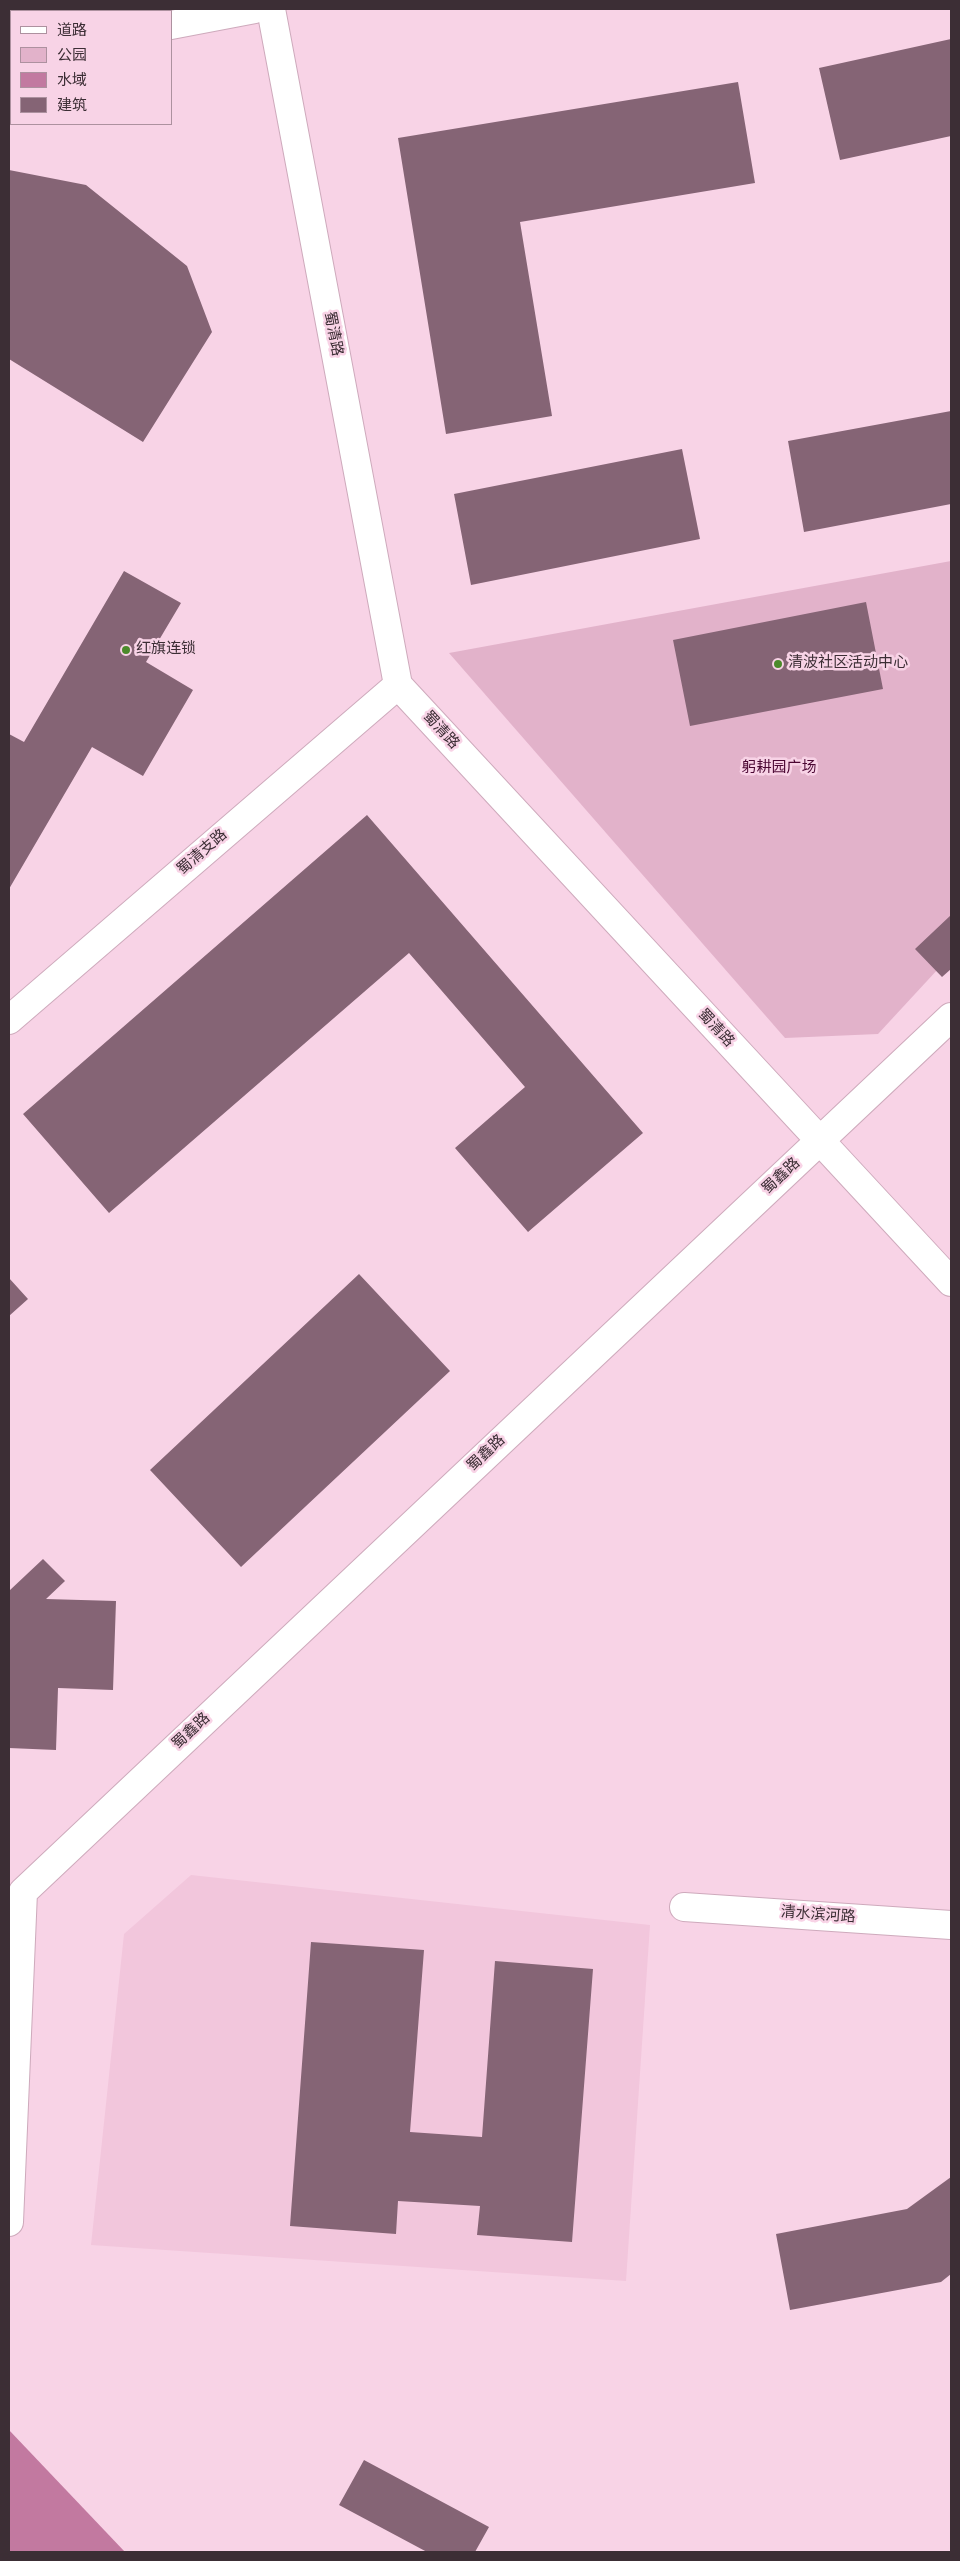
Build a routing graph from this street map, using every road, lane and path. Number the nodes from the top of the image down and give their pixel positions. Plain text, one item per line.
1 (255, 9) edge
2 (271, 9) edge
3 (172, 25) edge
4 (398, 685) junction
5 (951, 1017) edge
6 (9, 1020) edge
7 (819, 1141) junction
8 (951, 1282) edge
9 (16, 1886) edge
10 (684, 1907) dead end
11 (951, 1925) edge
12 (9, 2222) edge

1 - 3 street
2 - 4 street, 蜀清路
4 - 6 street, 蜀清支路
4 - 7 street, 蜀清路
5 - 7 street, 蜀鑫路
7 - 8 street, 蜀清路
7 - 9 street, 蜀鑫路
9 - 12 street
10 - 11 street, 清水滨河路

